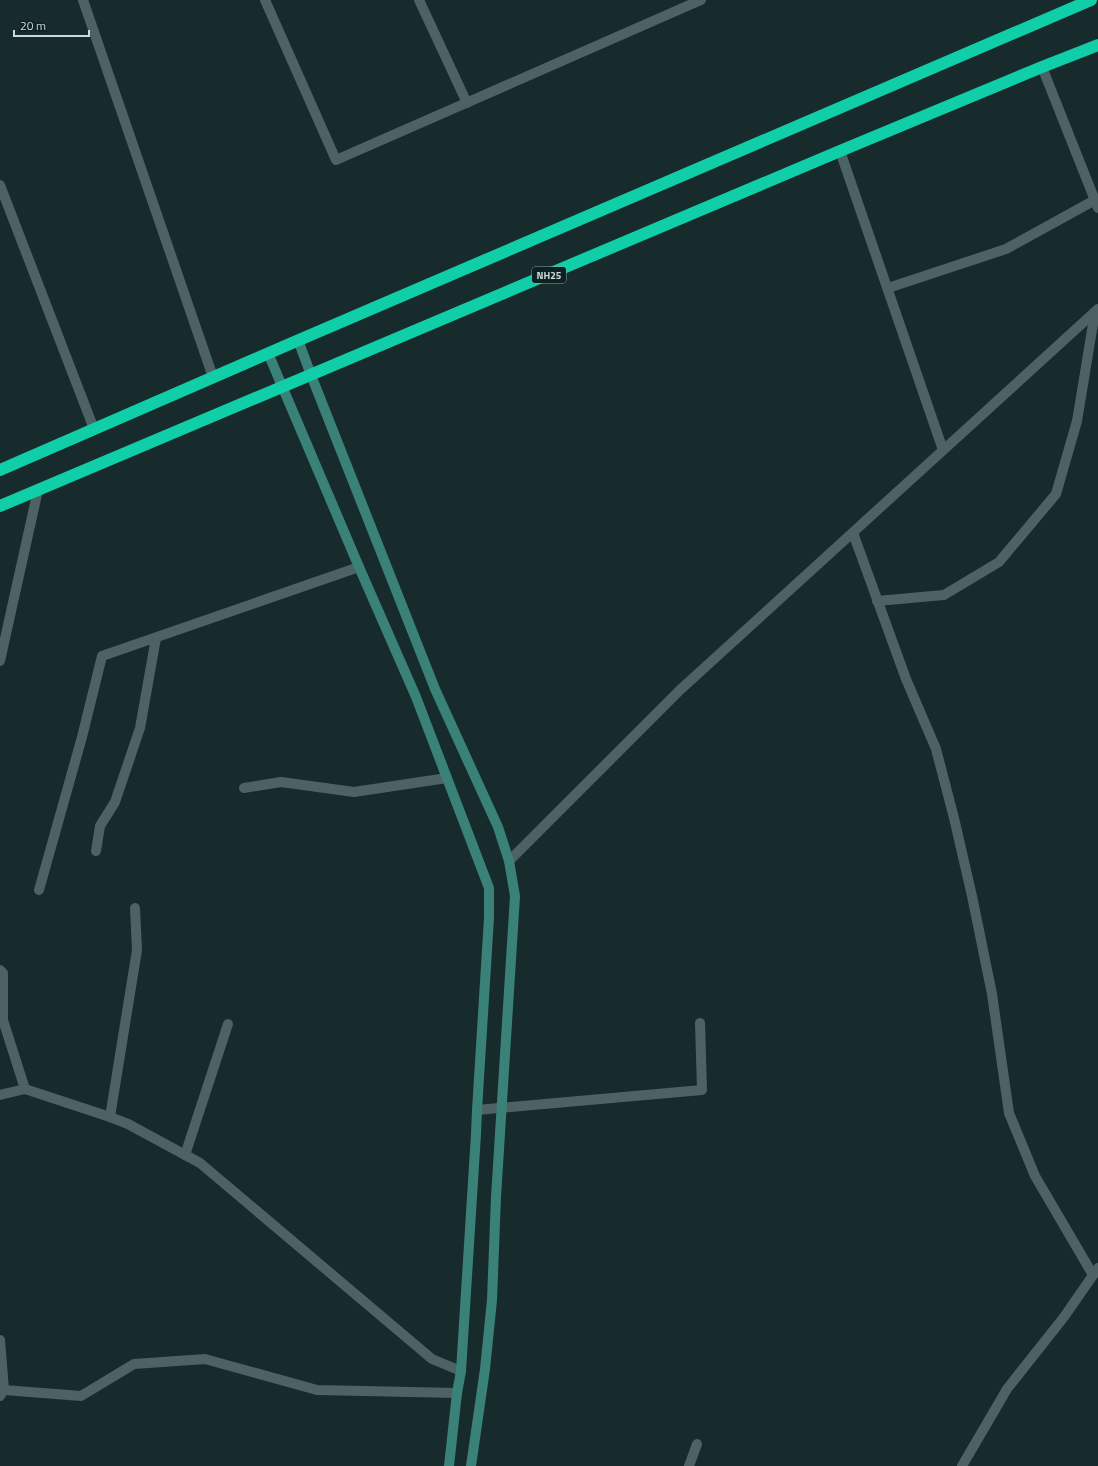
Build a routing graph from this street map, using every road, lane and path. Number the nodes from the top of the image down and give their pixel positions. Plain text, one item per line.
1 (84, 0) edge
2 (265, 0) edge
3 (419, 0) edge
4 (701, 0) edge
5 (1091, 0) edge
6 (1098, 45) edge
7 (1042, 66) junction
8 (467, 103) junction
9 (840, 151) junction
10 (0, 185) edge
11 (1096, 204) edge
12 (888, 288) junction
13 (1096, 311) edge
14 (298, 340) junction
15 (268, 353) junction
16 (310, 375) junction
17 (213, 377) junction
18 (282, 387) junction
19 (94, 429) junction
20 (943, 450) junction
21 (0, 470) edge
22 (38, 490) junction
23 (0, 506) edge
24 (852, 533) junction
25 (358, 568) junction
26 (877, 600) junction
27 (156, 638) junction
28 (0, 660) edge
29 (447, 778) junction
30 (244, 788) dead end
31 (96, 851) dead end
32 (509, 862) junction
33 (39, 890) dead end
34 (135, 908) dead end
35 (0, 970) edge
36 (2, 1020) edge
37 (700, 1023) dead end
38 (228, 1024) dead end
39 (24, 1089) junction
40 (0, 1095) edge
41 (502, 1108) junction
42 (477, 1110) junction
43 (110, 1117) junction
44 (184, 1155) junction
45 (1096, 1271) edge
46 (0, 1340) edge
47 (461, 1371) junction
48 (2, 1393) edge
49 (457, 1393) junction
50 (697, 1444) dead end
51 (449, 1466) edge
52 (471, 1466) edge
53 (689, 1466) edge
54 (962, 1466) edge

1 - 17 street
2 - 8 street
3 - 8 street
4 - 8 street
5 - 14 highway
6 - 7 highway, NH25
7 - 9 highway, NH25
7 - 11 street
9 - 12 street
9 - 16 highway, NH25
10 - 19 street
11 - 12 street
12 - 20 street
13 - 20 street
13 - 26 street
14 - 15 highway
14 - 16 street
15 - 17 highway
15 - 18 street
16 - 18 highway, NH25
16 - 32 street
17 - 19 highway
18 - 22 highway, NH25
18 - 25 street
19 - 21 highway
20 - 24 street
22 - 23 highway, NH25
22 - 28 street
24 - 26 street
24 - 32 street
25 - 27 street
25 - 29 street
26 - 45 street
27 - 31 street
27 - 33 street
29 - 30 street
29 - 42 street
32 - 41 street
34 - 43 street
35 - 36 street
36 - 39 street
37 - 41 street
38 - 44 street
39 - 40 street
39 - 43 street
41 - 42 street
41 - 52 street
42 - 47 street
43 - 44 street
44 - 47 street
45 - 54 street
46 - 48 street
47 - 49 street
48 - 49 street
49 - 51 street
50 - 53 street

